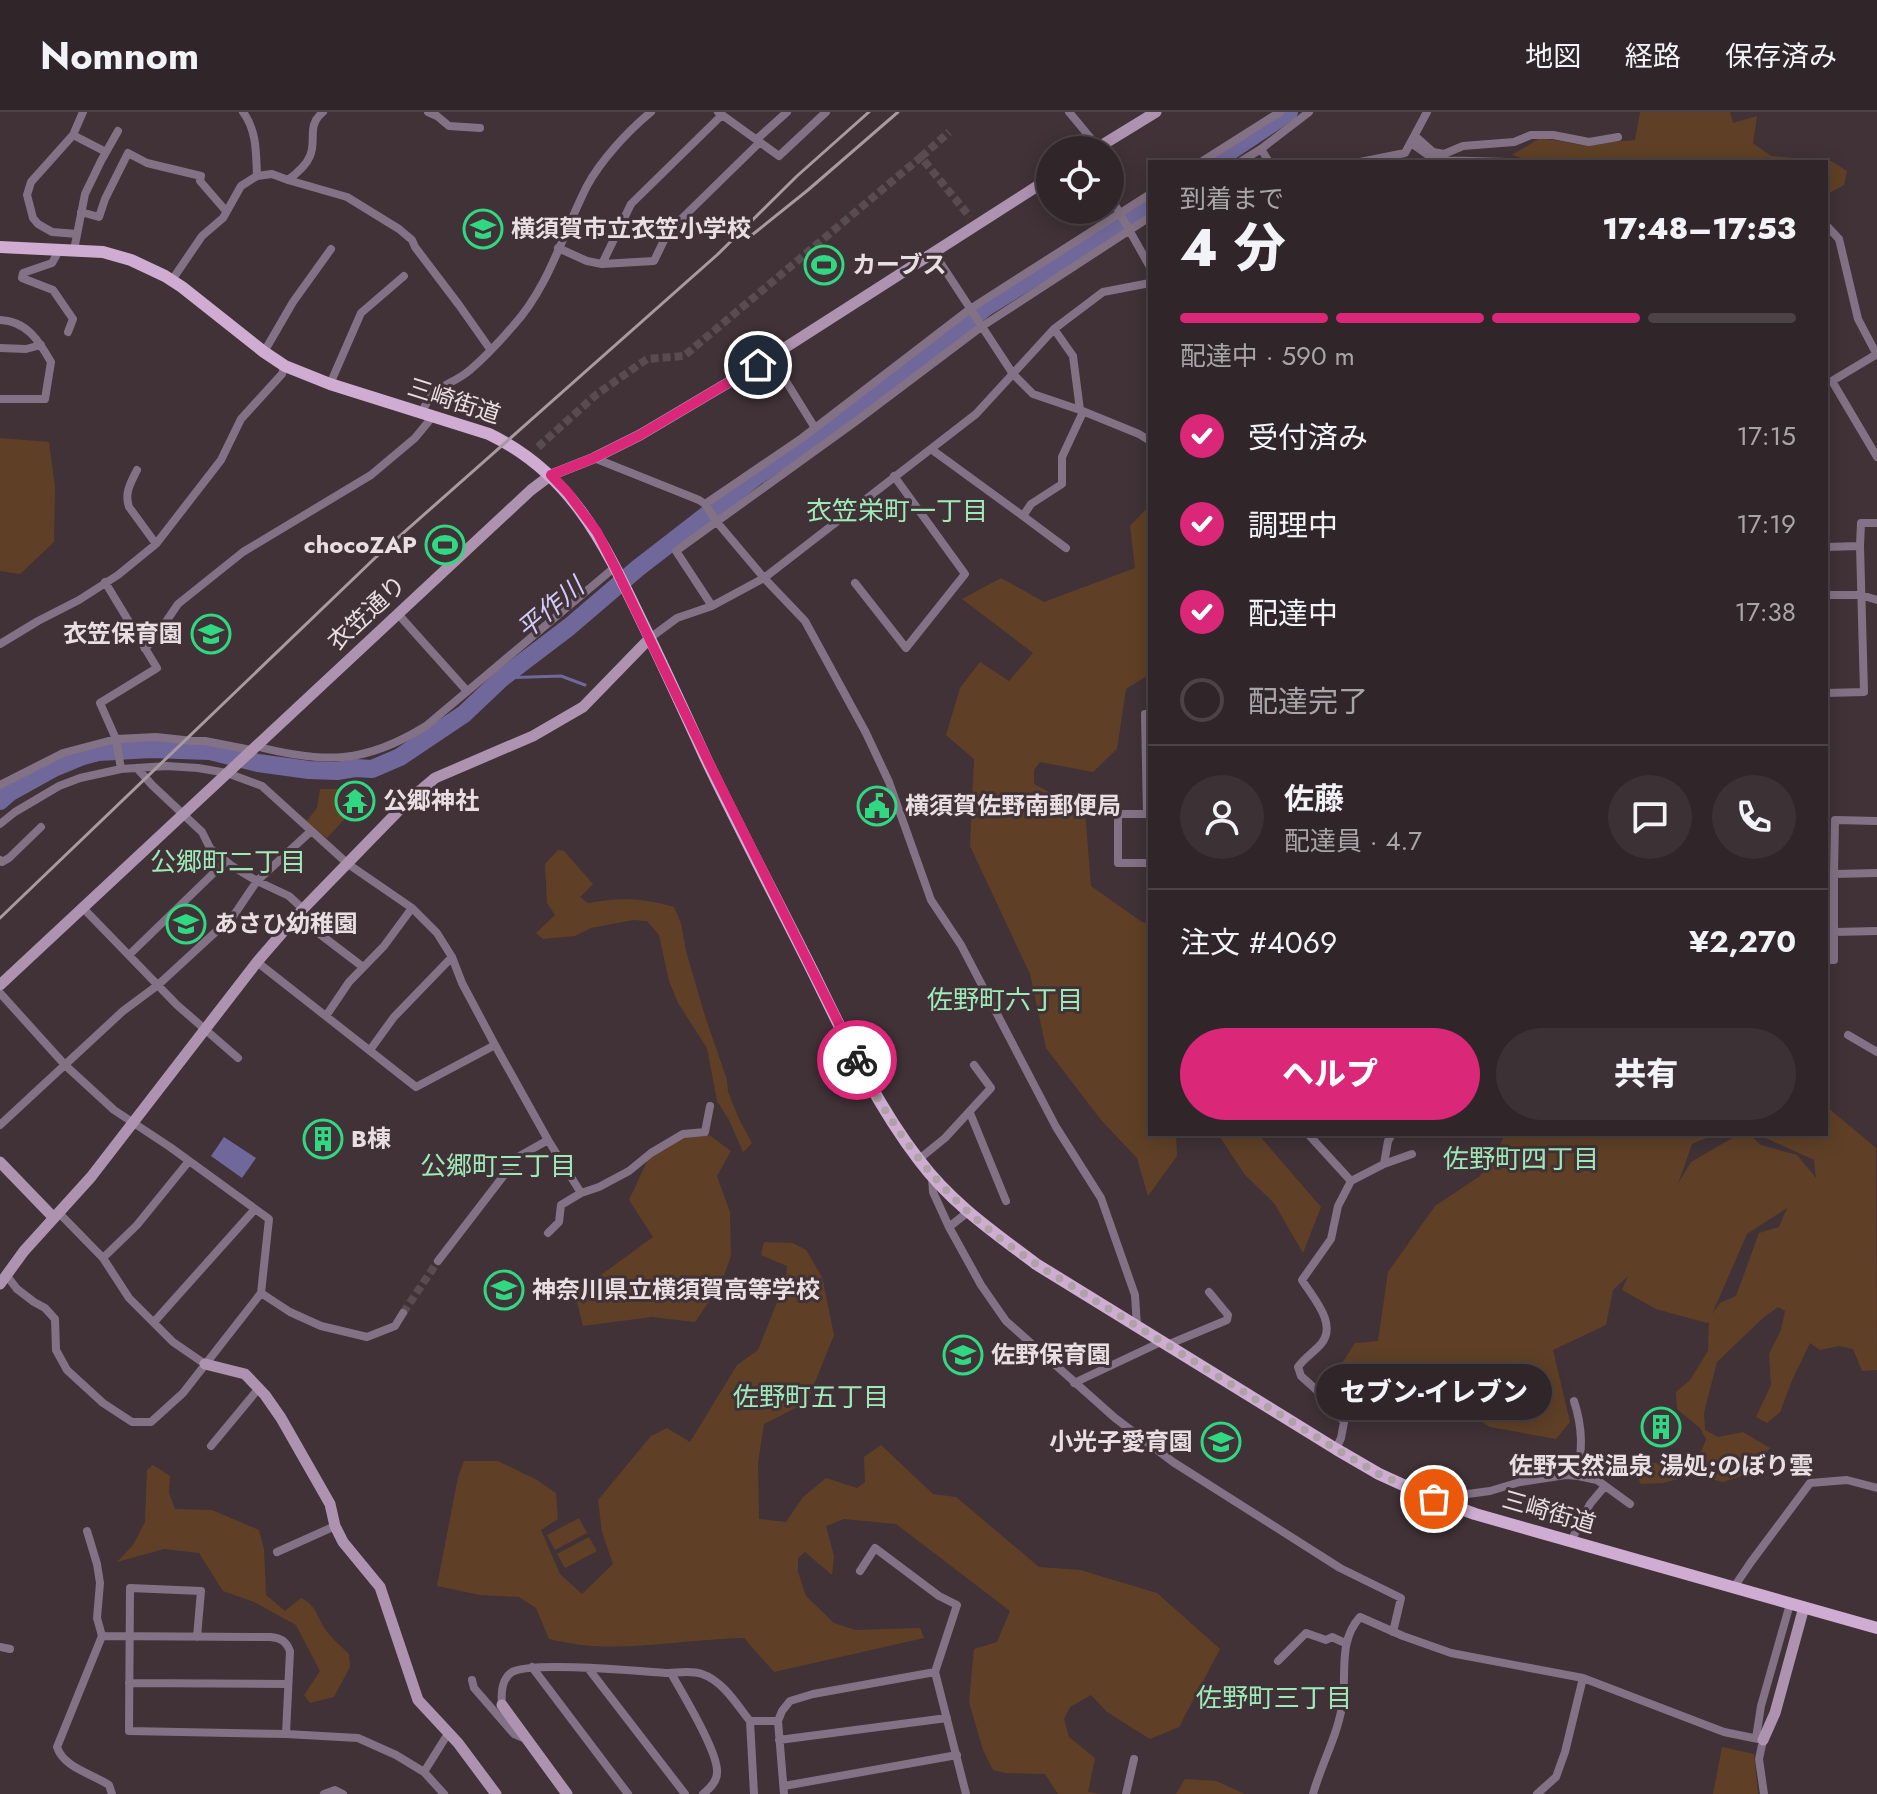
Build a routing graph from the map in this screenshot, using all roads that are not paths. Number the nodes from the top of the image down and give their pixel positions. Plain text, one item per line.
1 (83, 112) edge
2 (243, 112) edge
3 (323, 112) edge
4 (428, 112) edge
5 (651, 112) edge
6 (787, 112) edge
7 (826, 112) edge
8 (1069, 112) edge
9 (1156, 112) edge
10 (1280, 112) edge
11 (1309, 112) edge
12 (1427, 112) edge
13 (720, 114) edge
14 (480, 128) dead end
15 (118, 131) dead end
16 (73, 135) junction
17 (1087, 136) edge
18 (1117, 136) edge
19 (1618, 137) dead end
20 (1413, 139) junction
21 (758, 140) junction
22 (1261, 149) junction
23 (106, 152) junction
24 (1385, 159) edge
25 (1204, 160) edge
26 (1243, 160) edge
27 (1268, 160) edge
28 (1435, 160) edge
29 (257, 176) junction
30 (288, 180) junction
31 (1036, 187) edge
32 (1148, 195) edge
33 (1124, 210) edge
34 (226, 211) junction
35 (81, 212) junction
36 (1148, 218) edge
37 (1124, 221) edge
38 (1103, 224) edge
39 (1828, 227) edge
40 (1129, 230) junction
41 (77, 234) junction
42 (0, 247) edge
43 (558, 248) junction
44 (60, 249) junction
45 (331, 249) dead end
46 (74, 250) junction
47 (934, 253) junction
48 (1148, 263) edge
49 (602, 264) junction
50 (404, 276) dead end
51 (172, 280) junction
52 (1148, 283) edge
53 (970, 309) junction
54 (0, 320) edge
55 (981, 326) junction
56 (1054, 329) junction
57 (68, 332) dead end
58 (41, 345) junction
59 (0, 348) edge
60 (490, 349) junction
61 (264, 352) junction
62 (1877, 354) edge
63 (771, 357) junction
64 (285, 366) junction
65 (1013, 374) junction
66 (1829, 383) edge
67 (330, 384) junction
68 (0, 399) edge
69 (1081, 411) junction
70 (426, 414) junction
71 (815, 428) junction
72 (1148, 440) edge
73 (931, 449) junction
74 (1877, 457) edge
75 (594, 458) junction
76 (137, 470) dead end
77 (551, 475) junction
78 (894, 476) junction
79 (706, 504) junction
80 (1023, 516) junction
81 (716, 521) junction
82 (1877, 523) edge
83 (156, 544) junction
84 (1860, 546) junction
85 (1828, 547) edge
86 (1066, 548) dead end
87 (615, 567) junction
88 (764, 578) junction
89 (105, 582) junction
90 (855, 583) dead end
91 (1828, 595) edge
92 (1861, 595) junction
93 (1877, 600) edge
94 (712, 606) junction
95 (398, 614) junction
96 (650, 638) junction
97 (0, 644) edge
98 (145, 649) junction
99 (1864, 687) junction
100 (1877, 687) edge
101 (467, 691) junction
102 (1828, 693) edge
103 (1148, 714) edge
104 (116, 740) junction
105 (252, 750) junction
106 (121, 767) junction
107 (137, 768) junction
108 (229, 771) junction
109 (0, 785) edge
110 (1148, 814) edge
111 (183, 815) junction
112 (1877, 821) edge
113 (0, 824) edge
114 (41, 827) dead end
115 (311, 831) junction
116 (226, 861) junction
117 (1, 863) edge
118 (1148, 863) edge
119 (348, 864) junction
120 (1877, 873) edge
121 (1830, 874) edge
122 (257, 881) junction
123 (83, 908) junction
124 (412, 908) junction
125 (300, 913) junction
126 (1877, 931) edge
127 (1834, 932) junction
128 (129, 955) junction
129 (452, 957) junction
130 (1828, 960) edge
131 (257, 962) junction
132 (363, 967) junction
133 (0, 985) edge
134 (158, 985) junction
135 (0, 993) edge
136 (326, 1016) junction
137 (204, 1029) junction
138 (1848, 1035) dead end
139 (495, 1045) junction
140 (370, 1050) junction
141 (1877, 1052) edge
142 (238, 1058) dead end
143 (65, 1065) junction
144 (974, 1065) dead end
145 (710, 1106) dead end
146 (970, 1113) junction
147 (133, 1122) junction
148 (0, 1125) edge
149 (1310, 1136) edge
150 (1391, 1136) edge
151 (548, 1140) junction
152 (1412, 1154) dead end
153 (918, 1160) junction
154 (189, 1161) junction
155 (0, 1162) edge
156 (1384, 1164) junction
157 (932, 1176) junction
158 (1351, 1181) junction
159 (581, 1193) junction
160 (1006, 1201) dead end
161 (255, 1209) junction
162 (968, 1212) junction
163 (56, 1215) junction
164 (949, 1227) junction
165 (548, 1233) dead end
166 (103, 1258) junction
167 (438, 1261) tunnel mouth
168 (3, 1280) edge
169 (1209, 1292) dead end
170 (261, 1293) junction
171 (403, 1313) tunnel mouth
172 (154, 1322) junction
173 (1137, 1327) junction
174 (1164, 1343) junction
175 (205, 1364) junction
176 (1074, 1383) junction
177 (259, 1388) junction
178 (1574, 1401) dead end
179 (211, 1446) dead end
180 (1336, 1449) junction
181 (1578, 1476) junction
182 (1605, 1486) junction
183 (1877, 1488) edge
184 (1442, 1502) junction
185 (1630, 1504) dead end
186 (335, 1526) junction
187 (87, 1531) dead end
188 (1571, 1541) junction
189 (277, 1552) dead end
190 (860, 1571) dead end
191 (1734, 1587) junction
192 (1790, 1604) junction
193 (1804, 1607) junction
194 (1877, 1628) edge
195 (1393, 1632) junction
196 (102, 1636) junction
197 (128, 1636) junction
198 (197, 1637) junction
199 (1345, 1643) junction
200 (1278, 1661) dead end
201 (532, 1667) junction
202 (588, 1668) junction
203 (935, 1672) junction
204 (671, 1673) junction
205 (1583, 1678) junction
206 (472, 1680) dead end
207 (129, 1683) junction
208 (288, 1684) junction
209 (502, 1705) joint
210 (947, 1718) junction
211 (750, 1721) junction
212 (778, 1721) junction
213 (449, 1732) junction
214 (286, 1734) junction
215 (527, 1739) junction
216 (1760, 1739) junction
217 (779, 1740) junction
218 (957, 1755) junction
219 (1134, 1759) dead end
220 (424, 1772) junction
221 (784, 1790) edge
222 (112, 1794) edge
223 (324, 1794) edge
224 (343, 1794) edge
225 (444, 1794) edge
226 (496, 1794) edge
227 (567, 1794) edge
228 (628, 1794) edge
229 (685, 1794) edge
230 (703, 1794) edge
231 (754, 1794) edge
232 (966, 1794) edge
233 (1126, 1794) edge
234 (1313, 1794) edge
235 (1537, 1794) edge
236 (1764, 1794) edge

1 - 16 street
2 - 29 street
3 - 30 street
4 - 14 street
5 - 43 street
6 - 21 street
7 - 21 street
8 - 17 street
9 - 18 street
10 - 25 street
11 - 22 street
12 - 20 street
13 - 21 street
13 - 49 street
15 - 23 street
16 - 23 street
16 - 41 street
19 - 20 street
20 - 24 street
20 - 28 street
21 - 49 street
22 - 26 street
22 - 27 street
23 - 35 street
29 - 30 street
29 - 34 street
30 - 60 street
31 - 47 street, 衣笠通り
32 - 33 street
34 - 35 street
34 - 51 street
35 - 41 street
36 - 40 street
37 - 40 street
38 - 53 street
39 - 62 street
40 - 48 street
40 - 55 street
41 - 46 street
42 - 44 main road, 三崎街道
43 - 49 street
43 - 60 street
44 - 46 main road, 三崎街道
44 - 57 street
45 - 61 street
46 - 51 main road, 三崎街道
47 - 53 street
47 - 63 street, 衣笠通り
50 - 67 street
51 - 61 main road, 三崎街道
52 - 56 street
53 - 55 street
53 - 71 street
54 - 58 street
55 - 65 street
55 - 81 street
56 - 65 street
56 - 69 street
58 - 59 street
58 - 68 street
60 - 70 street
61 - 64 main road, 三崎街道
62 - 66 street
63 - 71 street
63 - 75 street, 衣笠通り
64 - 67 main road, 三崎街道
64 - 83 street
65 - 69 street
65 - 73 street
66 - 74 street
67 - 70 main road, 三崎街道
69 - 72 street
69 - 80 street
70 - 77 main road, 三崎街道
70 - 98 street
71 - 79 street
73 - 78 street
73 - 80 street
75 - 77 street, 衣笠通り
75 - 79 street
76 - 83 street
77 - 87 main road, 三崎街道
77 - 95 street, 衣笠通り
78 - 88 street
78 - 90 street
79 - 81 street
80 - 86 street
81 - 88 street
81 - 94 street
82 - 84 street
83 - 89 street
84 - 85 street
84 - 92 street
87 - 96 main road, 三崎街道
87 - 101 street
88 - 94 street
88 - 173 street
89 - 97 street
89 - 98 street
91 - 92 street
92 - 93 street
92 - 99 street
94 - 96 street
95 - 101 street
95 - 105 street, 衣笠通り
96 - 119 street
96 - 153 main road, 三崎街道
98 - 104 street
99 - 100 street
99 - 102 street
101 - 105 street
103 - 110 street
104 - 105 street
104 - 106 street
104 - 109 street
105 - 108 street, 衣笠通り
106 - 107 street
106 - 113 street
107 - 108 street
107 - 111 street
108 - 111 street, 衣笠通り
108 - 115 street
110 - 118 street
111 - 116 street
111 - 123 street, 衣笠通り
112 - 121 street
114 - 117 street
115 - 119 street
115 - 122 street
116 - 122 street
116 - 128 street
119 - 124 street
119 - 125 street
120 - 121 street
121 - 127 street
122 - 125 street
122 - 134 street
123 - 128 street
123 - 133 street, 衣笠通り
124 - 129 street
124 - 132 street
125 - 131 street
125 - 132 street
126 - 127 street
127 - 130 street
128 - 134 street
129 - 139 street
129 - 140 street
131 - 136 street
131 - 137 street
132 - 136 street
134 - 137 street
134 - 143 street
135 - 143 street
136 - 140 street
137 - 142 street
137 - 147 street
138 - 141 street
139 - 140 street
139 - 151 street
143 - 147 street
143 - 148 street
144 - 146 street
145 - 159 street
146 - 153 street
146 - 160 street
147 - 154 street
147 - 163 street
149 - 158 street
150 - 156 street
151 - 159 street
151 - 167 street
152 - 156 street
153 - 157 main road, 三崎街道
154 - 161 street
154 - 166 street
155 - 163 street
156 - 158 street
157 - 162 main road, 三崎街道
157 - 164 street
158 - 180 street
159 - 165 street
161 - 170 street
161 - 172 street
162 - 164 street
162 - 173 main road, 三崎街道
163 - 166 street
163 - 168 street
164 - 176 street
166 - 172 street
168 - 175 street
169 - 174 street
170 - 171 street
170 - 175 street
172 - 175 street
173 - 174 main road, 三崎街道
174 - 176 street
174 - 180 main road, 三崎街道
175 - 177 street
176 - 195 street
177 - 179 street
177 - 186 street
178 - 181 street
180 - 184 main road, 三崎街道
181 - 182 street
181 - 184 street
182 - 185 street
182 - 188 street
183 - 191 street
184 - 188 main road, 三崎街道
186 - 189 street
186 - 213 street
187 - 196 street
188 - 191 main road, 三崎街道
190 - 203 street
191 - 192 main road, 三崎街道
192 - 193 main road, 三崎街道
192 - 216 street
193 - 194 main road, 三崎街道
193 - 216 street
195 - 199 street
195 - 205 street
196 - 197 street
196 - 222 street
197 - 198 street
197 - 198 street
197 - 207 street
198 - 208 street
199 - 200 street
199 - 234 street
201 - 202 street
201 - 209 street
201 - 228 street
202 - 204 street
202 - 229 street
203 - 210 street
203 - 212 street
204 - 211 street
204 - 230 street
205 - 216 street
205 - 235 street
206 - 215 street
207 - 208 street
207 - 214 street
208 - 214 street
209 - 215 street
210 - 217 street
210 - 218 street
211 - 212 street
211 - 231 street
212 - 217 street
213 - 220 street
213 - 226 street
214 - 220 street
215 - 227 street
216 - 236 street
217 - 221 street
218 - 221 street
218 - 232 street
219 - 233 street
220 - 225 street
223 - 224 street

